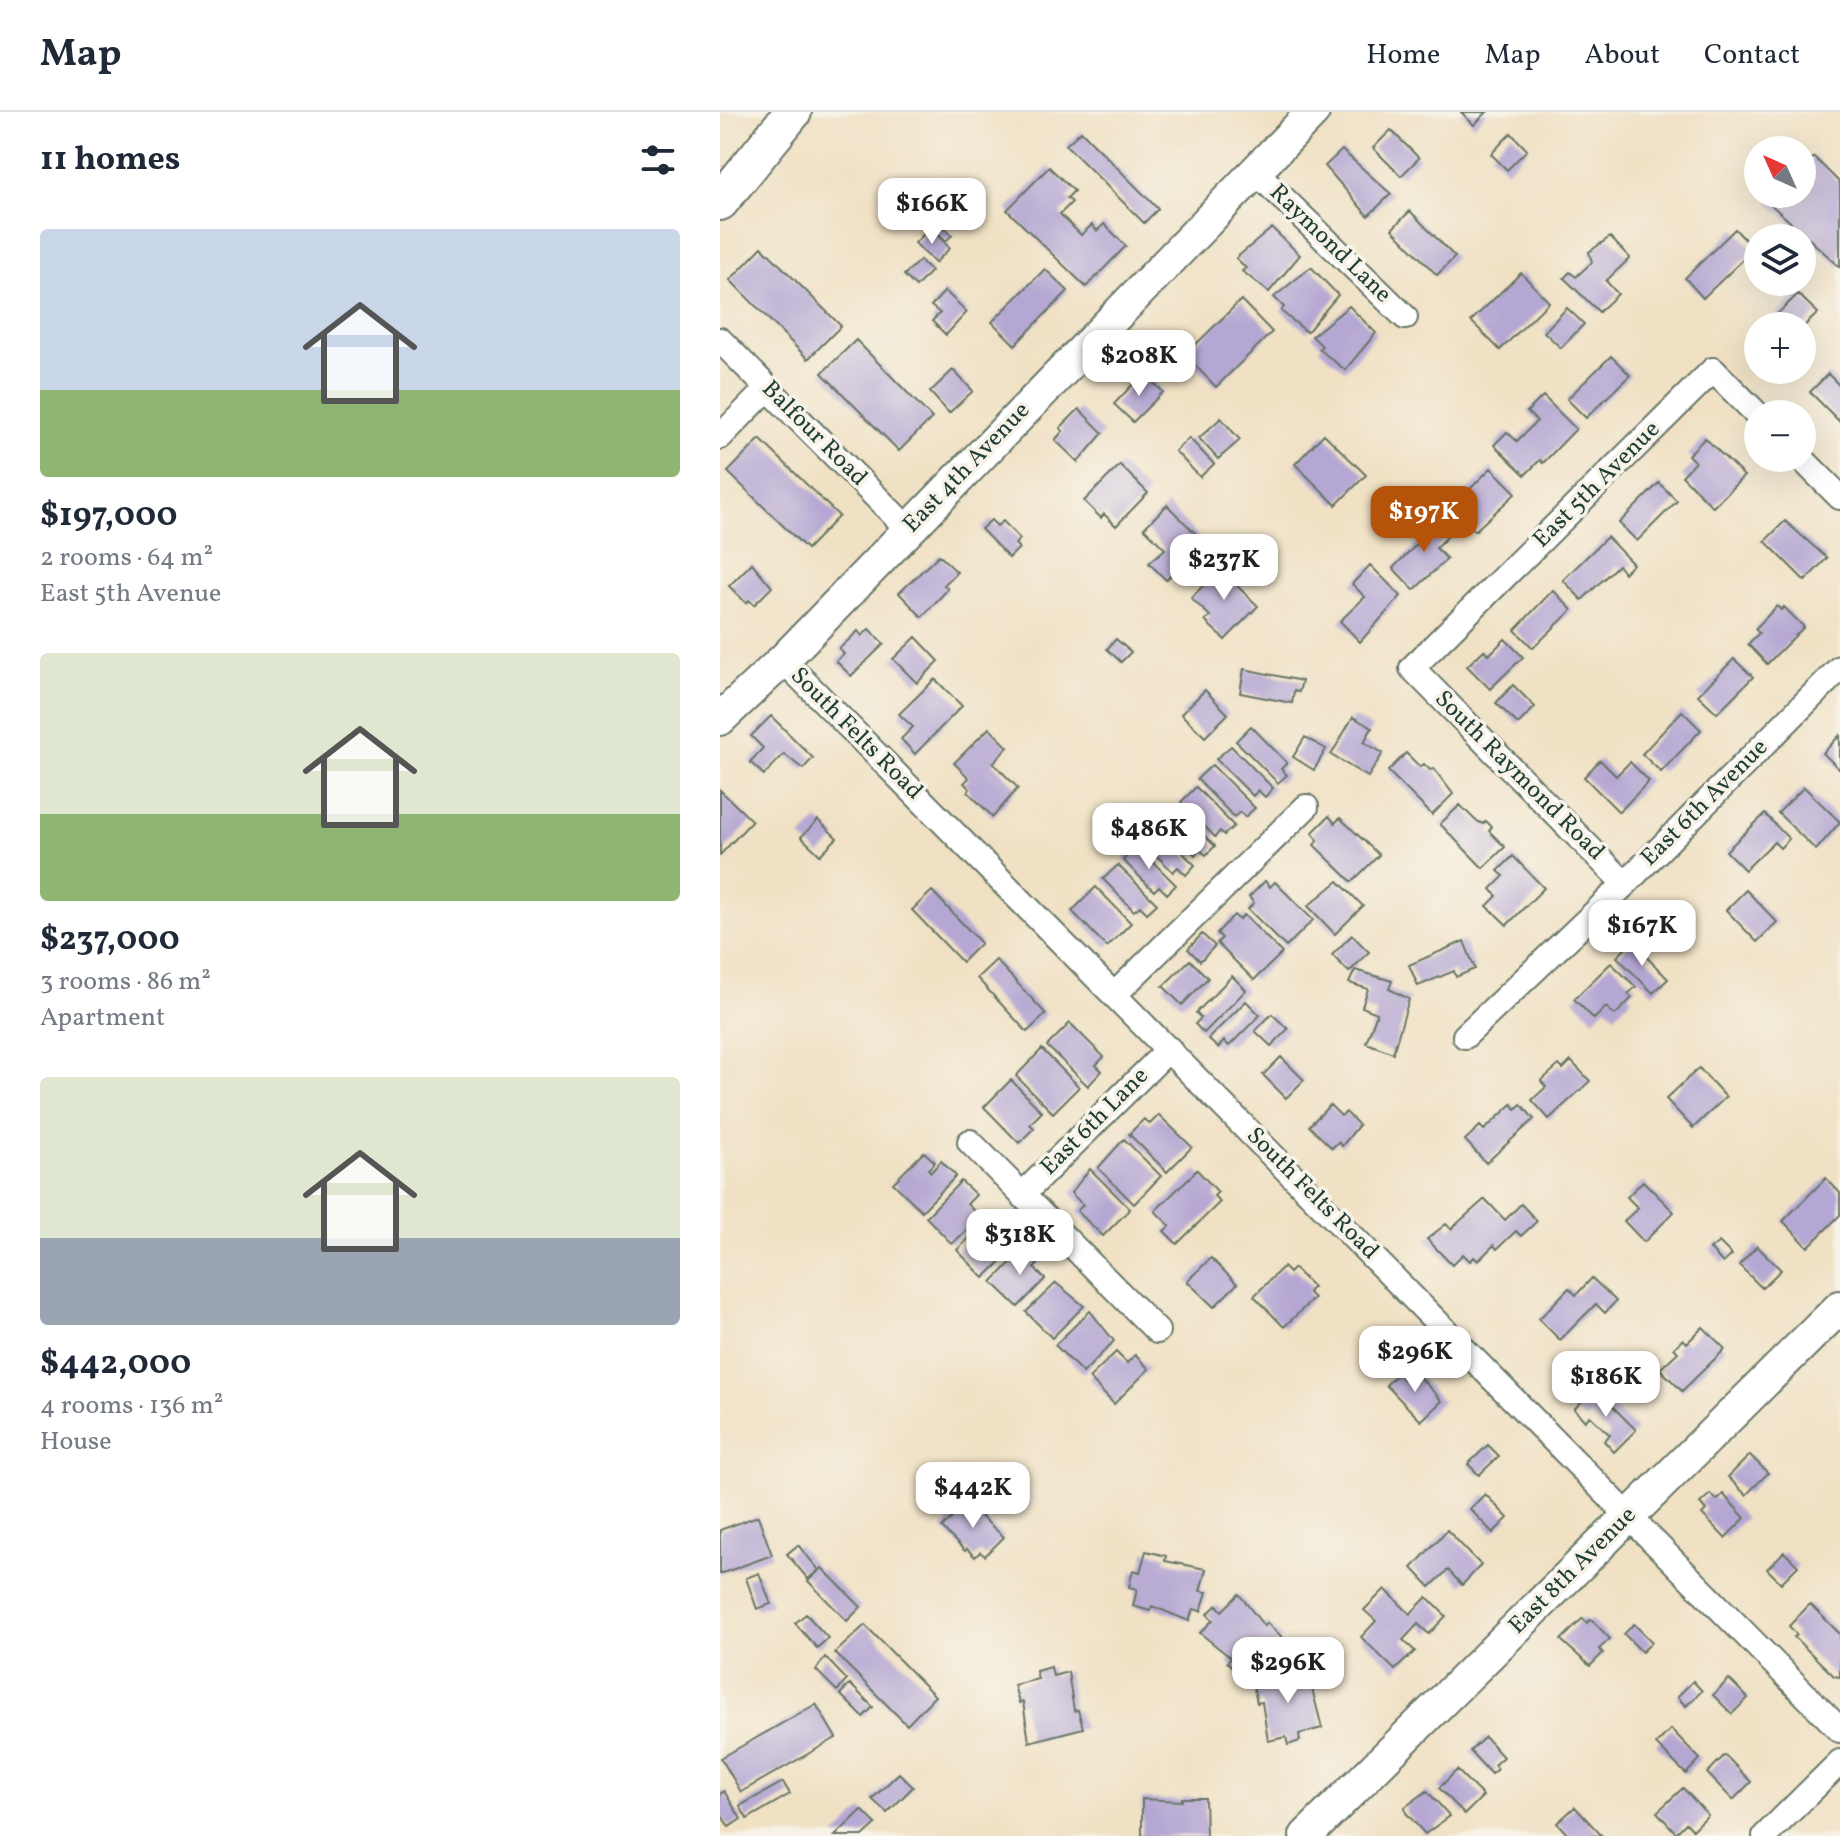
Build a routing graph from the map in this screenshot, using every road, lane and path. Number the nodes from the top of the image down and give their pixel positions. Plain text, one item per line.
1 (793, 112) edge
2 (1313, 112) edge
3 (1255, 171) junction
4 (720, 202) edge
5 (1405, 317) dead end
6 (720, 340) edge
7 (768, 388) junction
8 (1744, 401) edge
9 (720, 437) edge
10 (1815, 472) edge
11 (1840, 497) edge
12 (908, 529) junction
13 (783, 660) junction
14 (1412, 668) joint
15 (1840, 668) edge
16 (720, 719) edge
17 (1306, 807) dead end
18 (1625, 884) junction
19 (1114, 995) junction
20 (1465, 1036) dead end
21 (1169, 1049) junction
22 (970, 1142) dead end
23 (1022, 1195) junction
24 (1840, 1307) edge
25 (1157, 1331) dead end
26 (1629, 1515) junction
27 (1840, 1730) edge
28 (1840, 1762) edge
29 (1306, 1836) edge
30 (1765, 1836) edge

1 - 4 main road
2 - 3 street, East 4th Avenue
3 - 5 street, Raymond Lane
3 - 12 street, East 4th Avenue
6 - 7 street, Balfour Road
7 - 9 street
7 - 12 street, Balfour Road
8 - 14 street, East 5th Avenue
10 - 11 street
12 - 13 street, East 4th Avenue
13 - 16 street, East 4th Avenue
13 - 19 street, South Felts Road
14 - 18 street, South Raymond Road
15 - 18 street, East 6th Avenue
17 - 19 street
18 - 20 street, East 6th Avenue
19 - 21 street, South Felts Road
21 - 23 street, East 6th Lane
21 - 26 street, South Felts Road
22 - 23 street
23 - 25 street
24 - 26 street, East 8th Avenue
26 - 27 street, South Felts Road
26 - 29 street, East 8th Avenue
28 - 30 street

